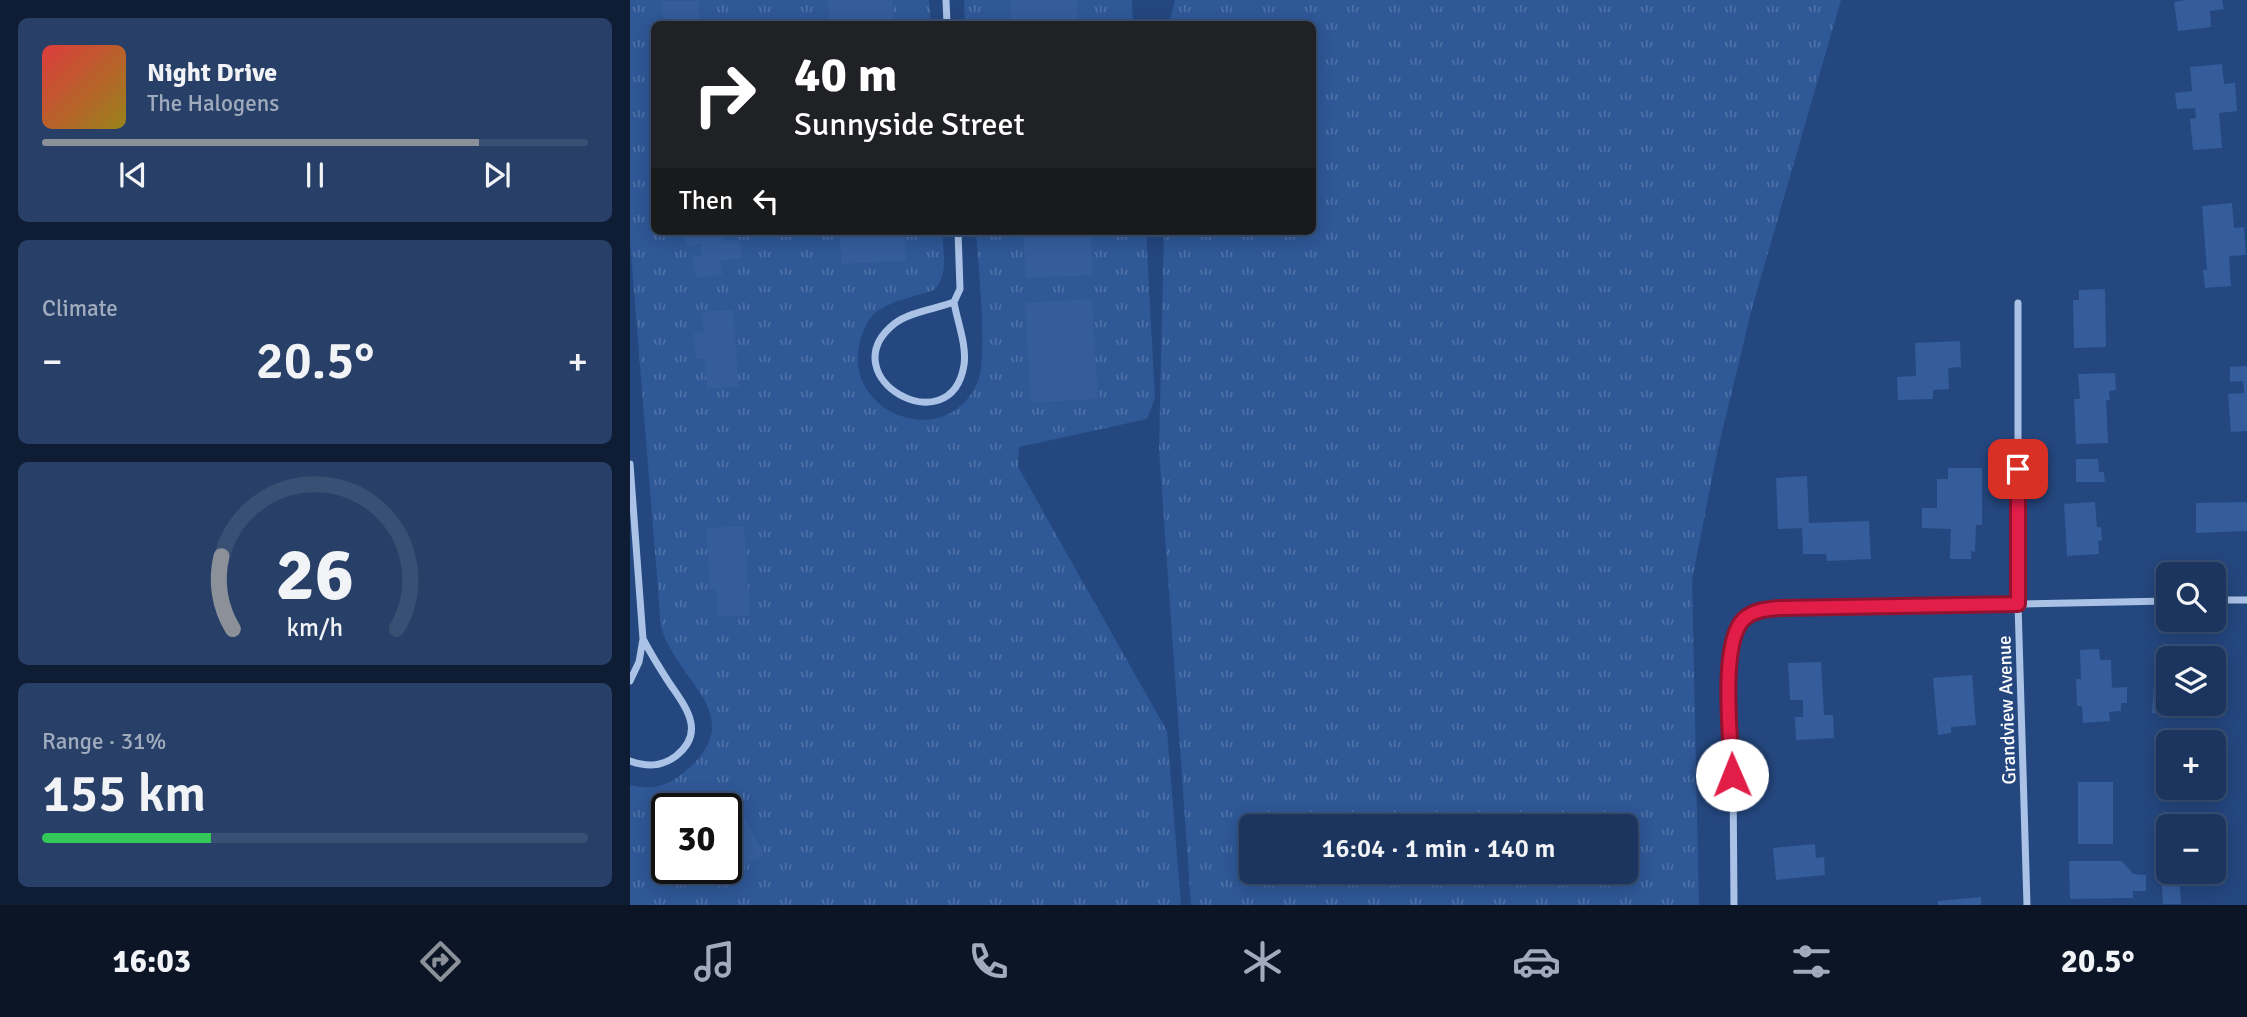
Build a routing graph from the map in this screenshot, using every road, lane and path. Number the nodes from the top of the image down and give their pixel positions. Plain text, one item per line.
1 (946, 0) edge
2 (947, 21) edge
3 (958, 235) edge
4 (954, 302) junction
5 (2018, 303) dead end
6 (630, 464) edge
7 (2226, 600) edge
8 (2247, 600) edge
9 (2156, 601) edge
10 (2018, 604) junction
11 (643, 639) junction
12 (630, 681) edge
13 (630, 761) edge
14 (1734, 905) edge
15 (2027, 905) edge

1 - 2 street
3 - 4 street
4 - 4 street
5 - 10 street, Grandview Avenue
6 - 11 street
7 - 8 street
9 - 10 street
10 - 14 street
10 - 15 street, Grandview Avenue
11 - 12 street
11 - 13 street

